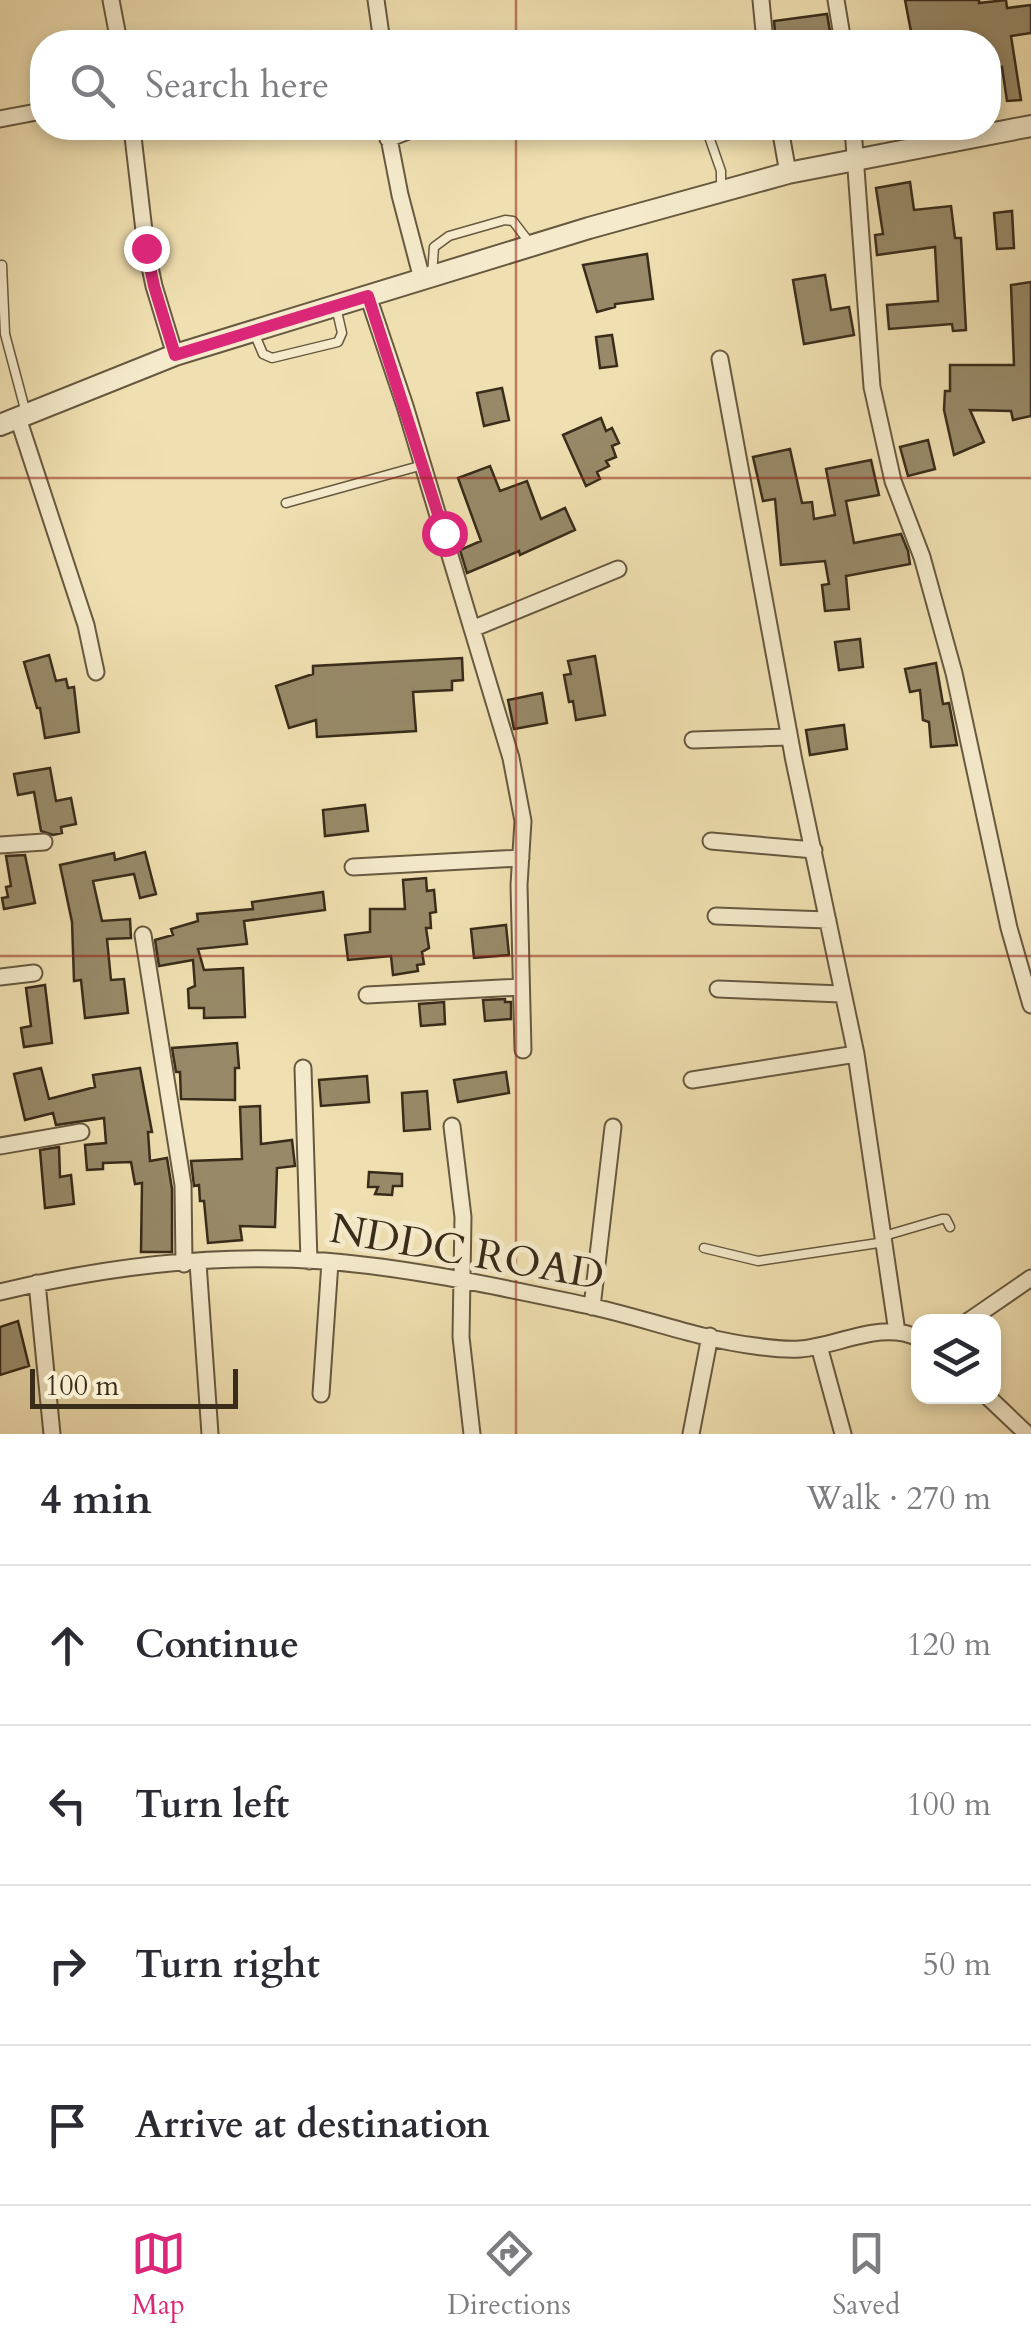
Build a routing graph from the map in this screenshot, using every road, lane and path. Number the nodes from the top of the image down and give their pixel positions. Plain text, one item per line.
1 (111, 0) edge
2 (376, 0) edge
3 (761, 0) edge
4 (836, 0) edge
5 (117, 30) edge
6 (380, 30) edge
7 (764, 30) edge
8 (841, 30) edge
9 (30, 114) edge
10 (0, 119) edge
11 (1031, 126) edge
12 (1001, 132) edge
13 (133, 140) edge
14 (389, 140) edge
15 (710, 140) edge
16 (782, 140) edge
17 (855, 140) edge
18 (955, 140) edge
19 (858, 158) junction
20 (788, 173) junction
21 (722, 192) junction
22 (532, 245) junction
23 (2, 266) edge
24 (427, 277) junction
25 (368, 296) junction
26 (336, 306) junction
27 (254, 331) junction
28 (175, 355) junction
29 (720, 360) dead end
30 (15, 419) edge
31 (423, 465) junction
32 (286, 504) dead end
33 (618, 569) dead end
34 (472, 629) junction
35 (96, 672) dead end
36 (789, 737) junction
37 (693, 740) dead end
38 (711, 841) dead end
39 (44, 842) dead end
40 (0, 845) edge
41 (814, 850) junction
42 (521, 858) junction
43 (353, 867) dead end
44 (716, 916) dead end
45 (828, 920) junction
46 (143, 935) dead end
47 (1025, 959) edge
48 (34, 973) dead end
49 (0, 977) edge
50 (521, 987) junction
51 (718, 989) dead end
52 (841, 994) junction
53 (367, 995) dead end
54 (1031, 1005) edge
55 (523, 1050) dead end
56 (856, 1054) junction
57 (304, 1068) dead end
58 (692, 1080) dead end
59 (452, 1126) dead end
60 (613, 1127) dead end
61 (81, 1132) dead end
62 (0, 1146) edge
63 (950, 1227) dead end
64 (885, 1239) junction
65 (704, 1248) dead end
66 (308, 1261) junction
67 (330, 1262) junction
68 (191, 1264) junction
69 (1031, 1278) edge
70 (462, 1280) junction
71 (38, 1283) junction
72 (0, 1292) edge
73 (592, 1307) junction
74 (978, 1314) edge
75 (896, 1332) junction
76 (710, 1336) junction
77 (911, 1336) edge
78 (819, 1346) junction
79 (321, 1394) dead end
80 (995, 1404) edge
81 (52, 1434) edge
82 (210, 1434) edge
83 (472, 1434) edge
84 (690, 1434) edge
85 (844, 1434) edge
86 (1027, 1434) edge

1 - 5 street
2 - 6 street
3 - 7 street
4 - 8 street
9 - 10 street
11 - 12 street
13 - 28 street
14 - 24 street
15 - 21 lane
16 - 20 street
17 - 19 street
18 - 19 street
19 - 20 street
19 - 47 street
20 - 21 street
21 - 22 street
22 - 24 street
22 - 24 lane
23 - 30 lane
24 - 25 street
25 - 26 street
25 - 31 street
26 - 27 street
26 - 27 lane
27 - 28 street
28 - 30 street
29 - 36 street
30 - 35 street
31 - 32 lane
31 - 34 street
33 - 34 street
34 - 42 street
36 - 37 street
36 - 41 street
38 - 41 street
39 - 40 street
41 - 45 street
42 - 43 street
42 - 50 street
44 - 45 street
45 - 52 street
46 - 68 street
47 - 54 street
48 - 49 street
50 - 53 street
50 - 55 street
51 - 52 street
52 - 56 street
56 - 58 street
56 - 64 street
57 - 66 street
59 - 70 street
60 - 73 street
61 - 62 street
63 - 64 lane
64 - 65 lane
64 - 75 street
66 - 67 street, NDDC ROAD
66 - 68 street, NDDC ROAD
67 - 70 street, NDDC ROAD
67 - 79 street
68 - 71 street, NDDC ROAD
68 - 82 street
69 - 74 street
70 - 73 street, NDDC ROAD
70 - 83 street
71 - 72 street, NDDC ROAD
71 - 81 street
73 - 76 street, NDDC ROAD
75 - 77 street, NDDC ROAD
75 - 78 street, NDDC ROAD
76 - 78 street, NDDC ROAD
76 - 84 street
78 - 85 street
80 - 86 street

